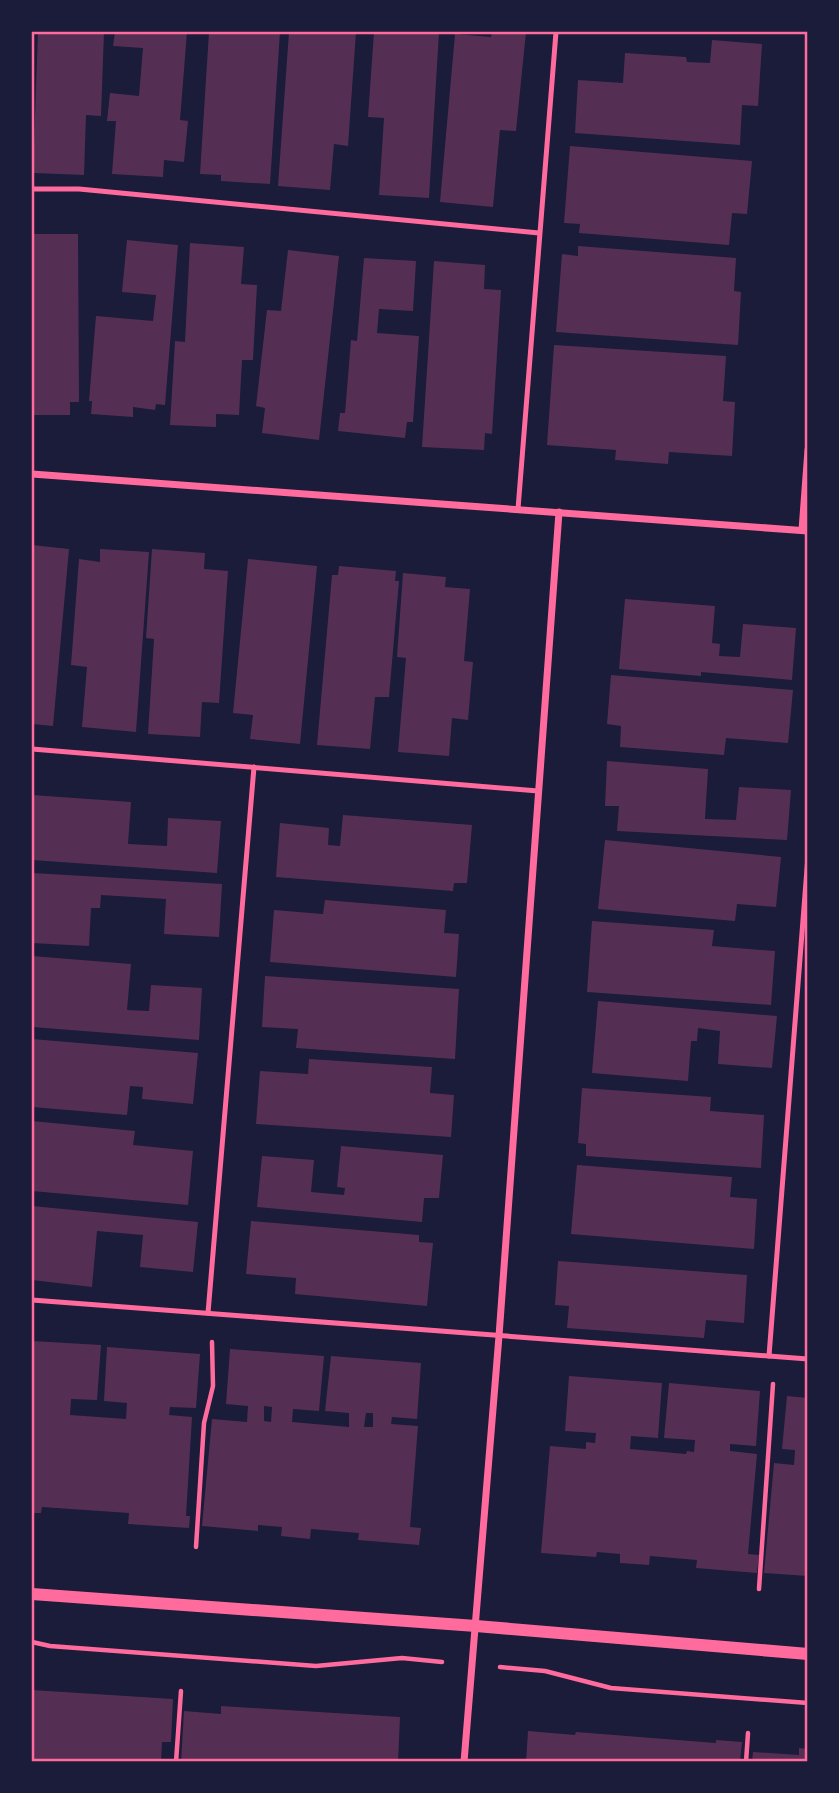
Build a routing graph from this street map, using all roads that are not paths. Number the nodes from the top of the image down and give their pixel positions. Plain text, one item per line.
1 (556, 32) edge
2 (32, 189) edge
3 (539, 233) junction
4 (807, 450) edge
5 (32, 474) edge
6 (518, 509) junction
7 (559, 512) junction
8 (805, 531) edge
9 (32, 749) edge
10 (254, 767) junction
11 (538, 791) junction
12 (807, 856) edge
13 (32, 1300) edge
14 (208, 1313) junction
15 (499, 1336) junction
16 (772, 1356) junction
17 (807, 1359) edge
18 (32, 1594) edge
19 (476, 1626) junction
20 (807, 1654) edge
21 (464, 1762) edge

1 - 3 lane
2 - 3 lane
3 - 6 lane
4 - 8 street
5 - 6 street
6 - 7 street
7 - 8 street
7 - 11 street
9 - 10 lane
10 - 11 lane
10 - 14 lane
11 - 15 street
12 - 16 lane
13 - 14 lane
14 - 15 lane
15 - 16 lane
15 - 19 street
16 - 17 lane
18 - 19 street
19 - 20 street
19 - 21 street

